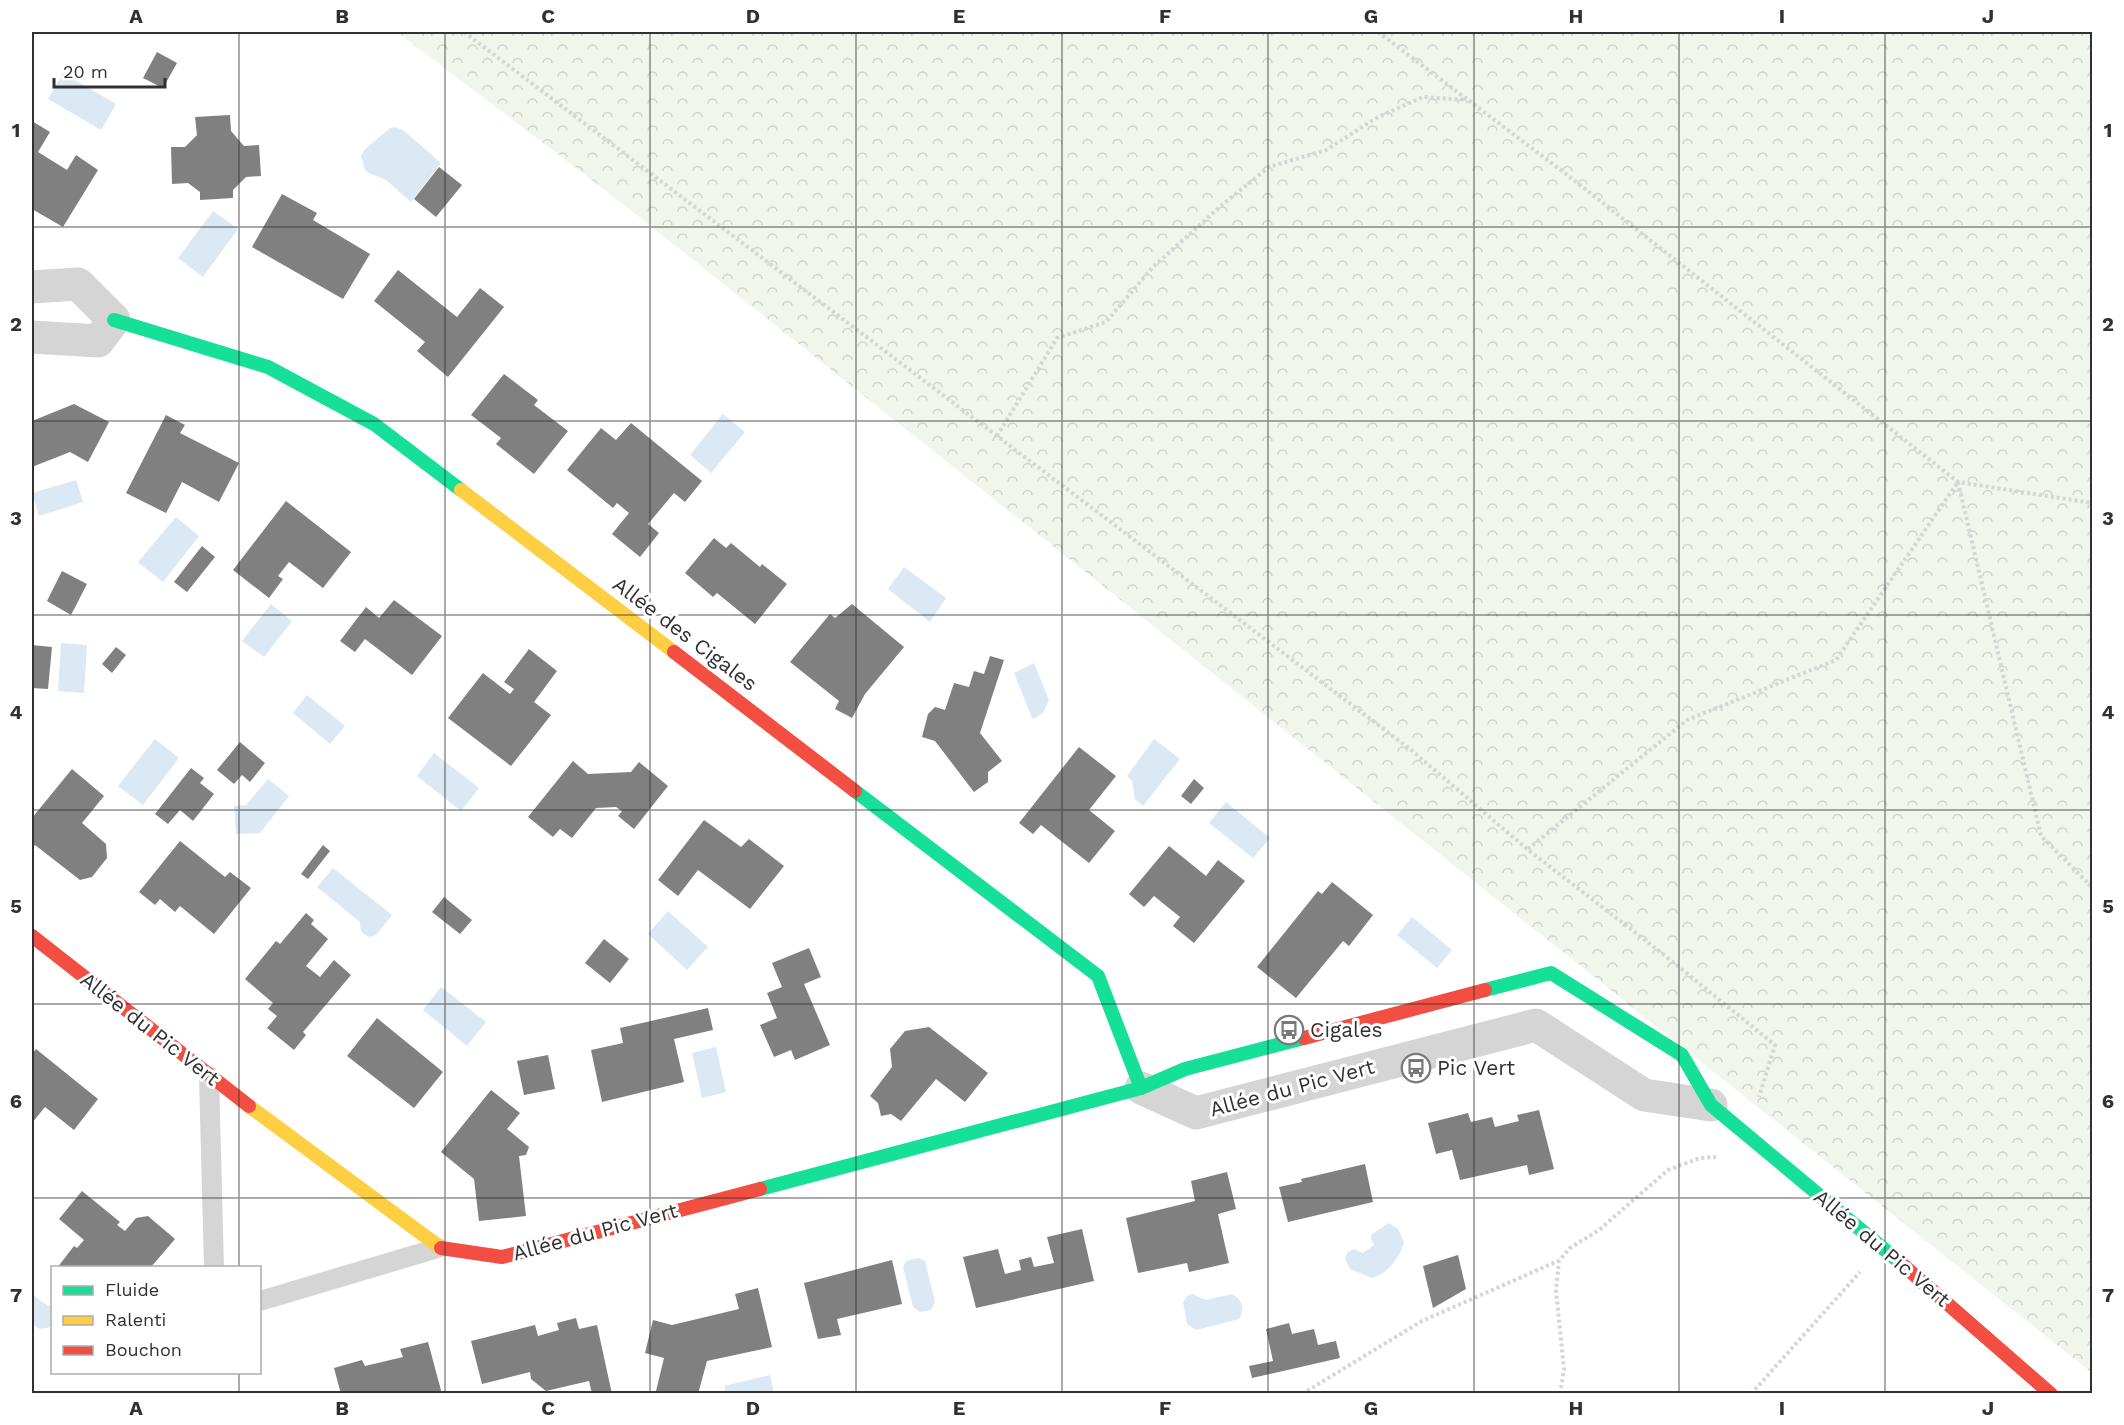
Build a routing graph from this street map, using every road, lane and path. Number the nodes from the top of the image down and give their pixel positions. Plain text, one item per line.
1 (464, 32) edge
2 (1378, 32) edge
3 (1469, 100) junction
4 (32, 287) edge
5 (114, 320) junction
6 (32, 337) edge
7 (997, 436) junction
8 (1958, 482) junction
9 (2092, 503) edge
10 (1527, 849) junction
11 (2092, 887) edge
12 (32, 936) edge
13 (208, 1076) junction
14 (1141, 1088) junction
15 (1711, 1105) junction
16 (1747, 1135) junction
17 (1770, 1154) junction
18 (1882, 1247) junction
19 (438, 1248) junction
20 (1559, 1261) junction
21 (214, 1266) edge
22 (261, 1301) edge
23 (1302, 1394) edge
24 (1560, 1394) edge
25 (1750, 1394) edge
26 (2051, 1394) edge

1 - 7 path
2 - 3 path
3 - 7 path
3 - 8 path
4 - 5 street
5 - 6 street
5 - 14 street, Allée des Cigales
7 - 10 path
8 - 9 path
8 - 10 path
8 - 11 path
10 - 16 path
12 - 13 street, Allée du Pic Vert
13 - 19 street, Allée du Pic Vert
13 - 21 lane
14 - 15 street, Allée du Pic Vert
14 - 15 street, Allée du Pic Vert
14 - 19 street, Allée du Pic Vert
15 - 16 street, Allée du Pic Vert
16 - 17 street, Allée du Pic Vert
17 - 18 street, Allée du Pic Vert
17 - 20 path
18 - 25 path
18 - 26 street, Allée du Pic Vert
19 - 22 lane
20 - 23 path
20 - 24 path

